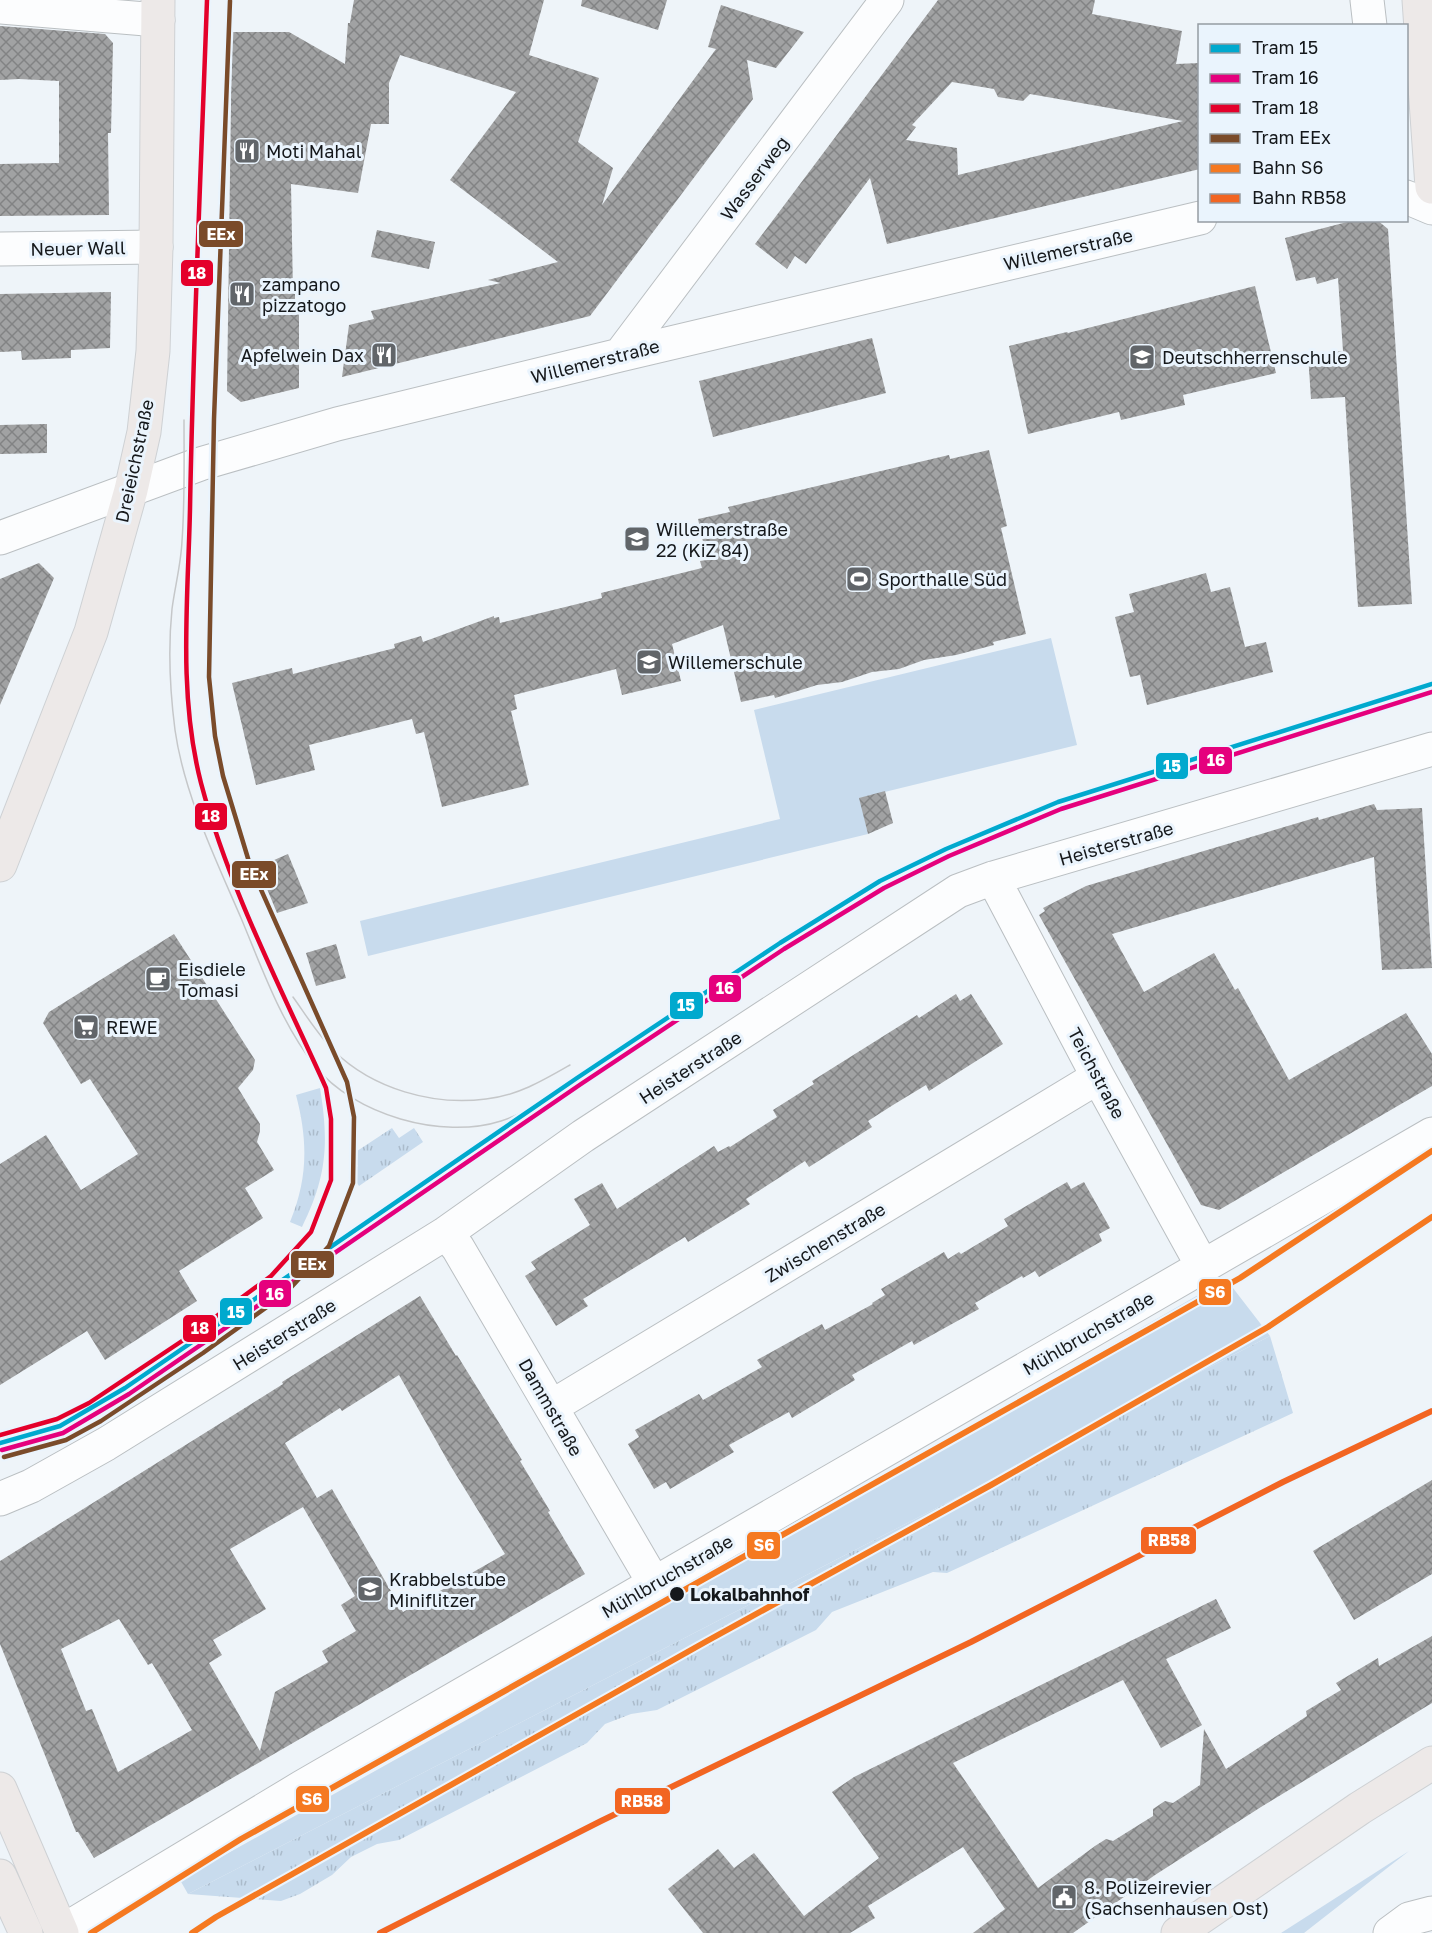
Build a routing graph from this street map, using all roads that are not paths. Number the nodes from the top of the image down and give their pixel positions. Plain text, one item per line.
1 (887, 0) edge
2 (1367, 0) edge
3 (0, 7) edge
4 (158, 10) edge
5 (1416, 10) edge
6 (1370, 24) edge
7 (1432, 169) edge
8 (1408, 197) edge
9 (1432, 208) edge
10 (1198, 218) edge
11 (156, 247) junction
12 (0, 249) edge
13 (620, 355) junction
14 (131, 490) junction
15 (0, 537) edge
16 (1432, 750) edge
17 (0, 865) edge
18 (993, 878) junction
19 (1098, 1077) junction
20 (1432, 1134) edge
21 (446, 1233) junction
22 (1203, 1267) junction
23 (551, 1407) junction
24 (0, 1499) edge
25 (654, 1583) junction
26 (1432, 1764) edge
27 (0, 1789) edge
28 (0, 1876) edge
29 (1432, 1913) edge
30 (62, 1932) edge
31 (26, 1933) edge
32 (1178, 1933) edge
33 (1390, 1933) edge

1 - 13 street, Wasserweg
2 - 6 street
3 - 4 street
4 - 11 main road, Dreieichstraße
5 - 7 main road
8 - 9 street
10 - 13 street, Willemerstraße
11 - 12 street, Neuer Wall
11 - 14 main road, Dreieichstraße
13 - 14 street, Willemerstraße
14 - 15 street, Willemerstraße
14 - 17 main road, Dreieichstraße
16 - 18 street, Heisterstraße
18 - 19 street, Teichstraße
18 - 21 street, Heisterstraße
19 - 22 street, Teichstraße
19 - 23 street, Zwischenstraße
20 - 22 street, Mühlbruchstraße
21 - 23 street, Dammstraße
21 - 24 street, Heisterstraße
22 - 25 street, Mühlbruchstraße
23 - 25 street, Dammstraße
25 - 30 street, Mühlbruchstraße
26 - 32 main road
27 - 30 main road
28 - 31 main road
29 - 33 street

